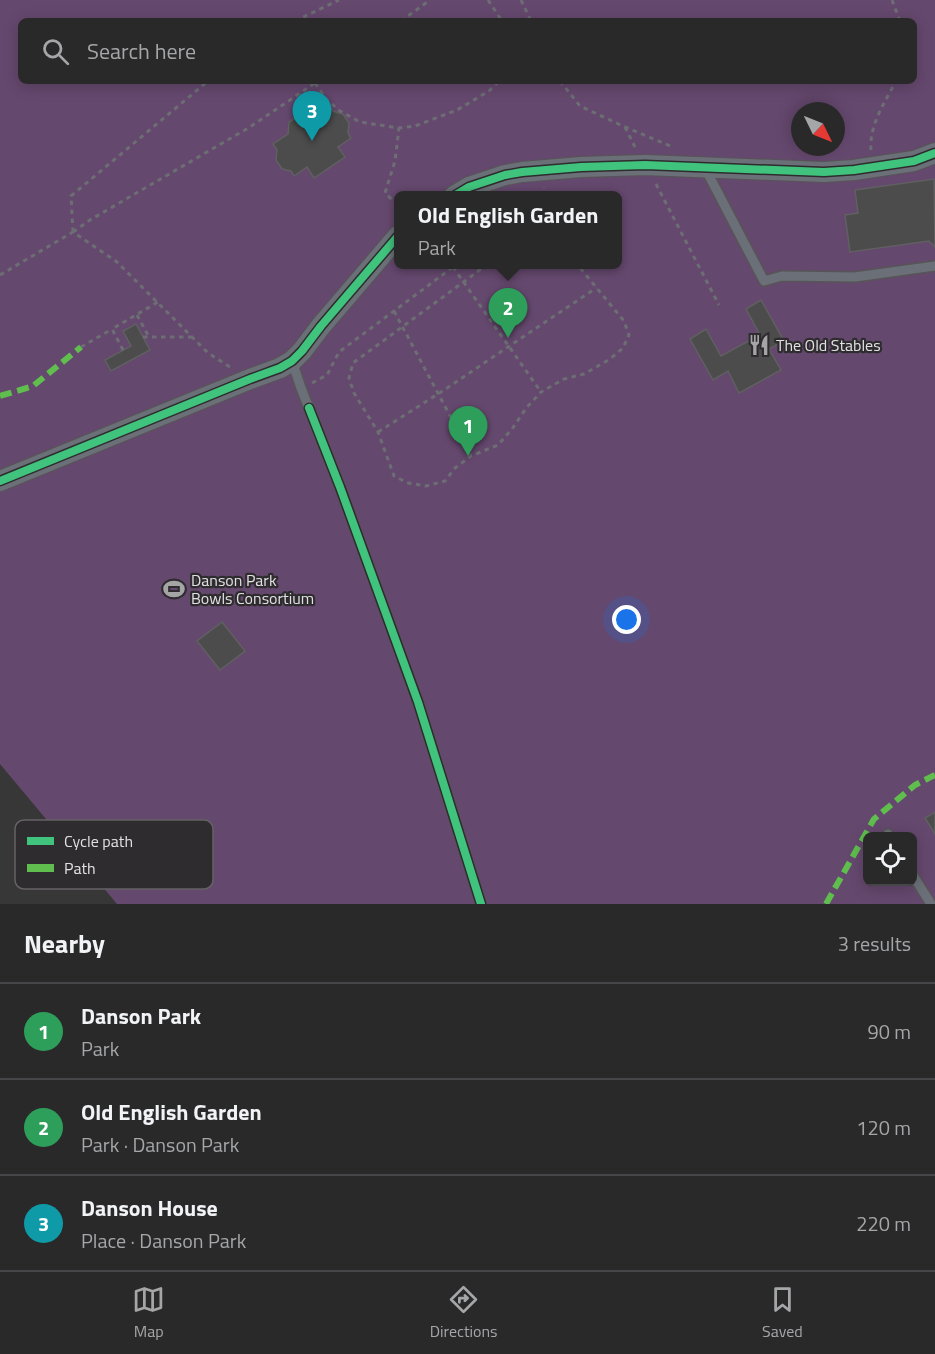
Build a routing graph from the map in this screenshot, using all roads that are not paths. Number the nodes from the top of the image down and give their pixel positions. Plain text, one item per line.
1 (935, 153) edge
2 (705, 168) junction
3 (463, 191) edge
4 (394, 242) edge
5 (935, 266) edge
6 (292, 361) junction
7 (0, 481) edge
8 (917, 882) edge
9 (481, 904) edge
10 (931, 904) edge

1 - 2 street
2 - 3 street
2 - 5 lane
4 - 6 street
6 - 7 street
6 - 9 lane
8 - 10 lane

